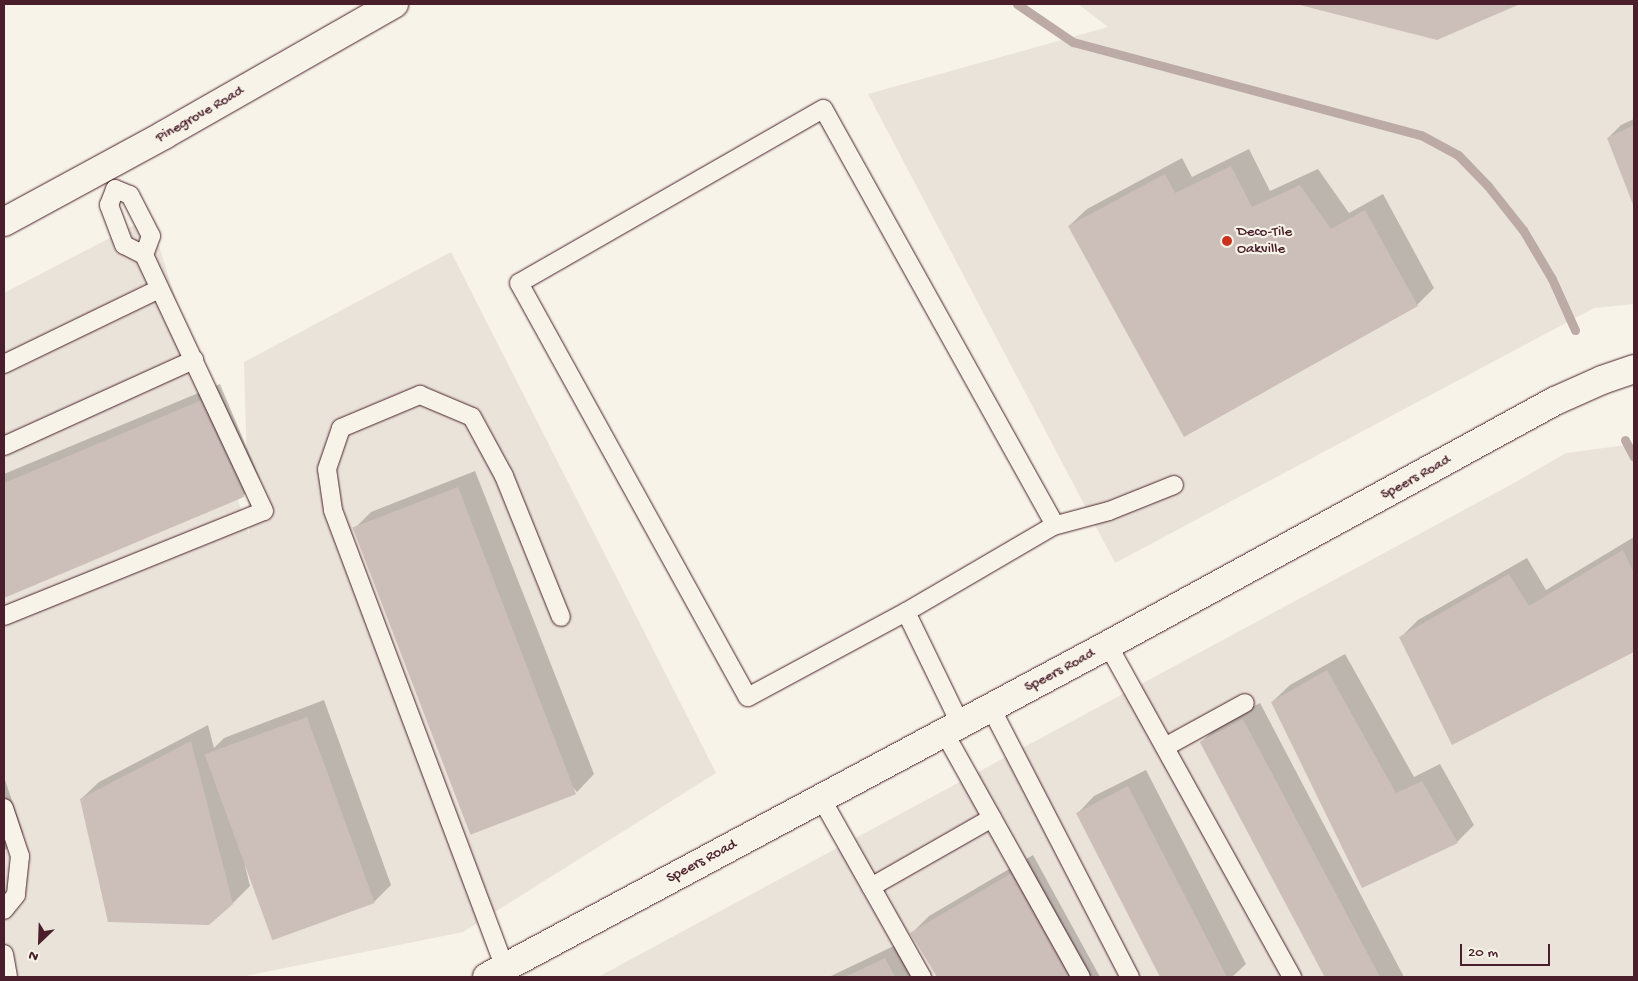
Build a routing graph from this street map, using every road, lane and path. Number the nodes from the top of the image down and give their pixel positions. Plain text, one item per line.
1 (394, 4) edge
2 (110, 178) junction
3 (4, 222) edge
4 (144, 255) junction
5 (159, 289) junction
6 (194, 360) junction
7 (4, 364) edge
8 (1634, 370) edge
9 (4, 446) edge
10 (1174, 485) dead end
11 (1053, 526) junction
12 (906, 612) junction
13 (4, 616) edge
14 (561, 617) dead end
15 (1108, 645) junction
16 (1245, 703) dead end
17 (991, 708) junction
18 (952, 728) junction
19 (1165, 747) junction
20 (821, 798) junction
21 (4, 808) edge
22 (992, 818) junction
23 (871, 887) junction
24 (4, 910) edge
25 (4, 954) edge
26 (496, 972) edge
27 (8, 977) edge
28 (922, 977) edge
29 (1080, 977) edge
30 (1130, 977) edge
31 (1292, 977) edge

1 - 2 main road, Pinegrove Road
2 - 3 main road, Pinegrove Road
2 - 4 lane
2 - 4 lane
4 - 5 lane
5 - 6 lane
5 - 7 lane
6 - 9 lane
6 - 13 lane
8 - 15 main road, Speers Road
10 - 11 lane
11 - 12 lane
11 - 12 lane
12 - 18 lane
14 - 26 lane
15 - 17 main road, Speers Road
15 - 19 lane
16 - 19 lane
17 - 18 main road, Speers Road
17 - 30 lane
18 - 20 main road, Speers Road
18 - 22 lane
19 - 31 lane
20 - 23 lane
20 - 26 main road, Speers Road
21 - 24 lane
22 - 23 lane
22 - 29 lane
23 - 28 lane
25 - 27 lane

